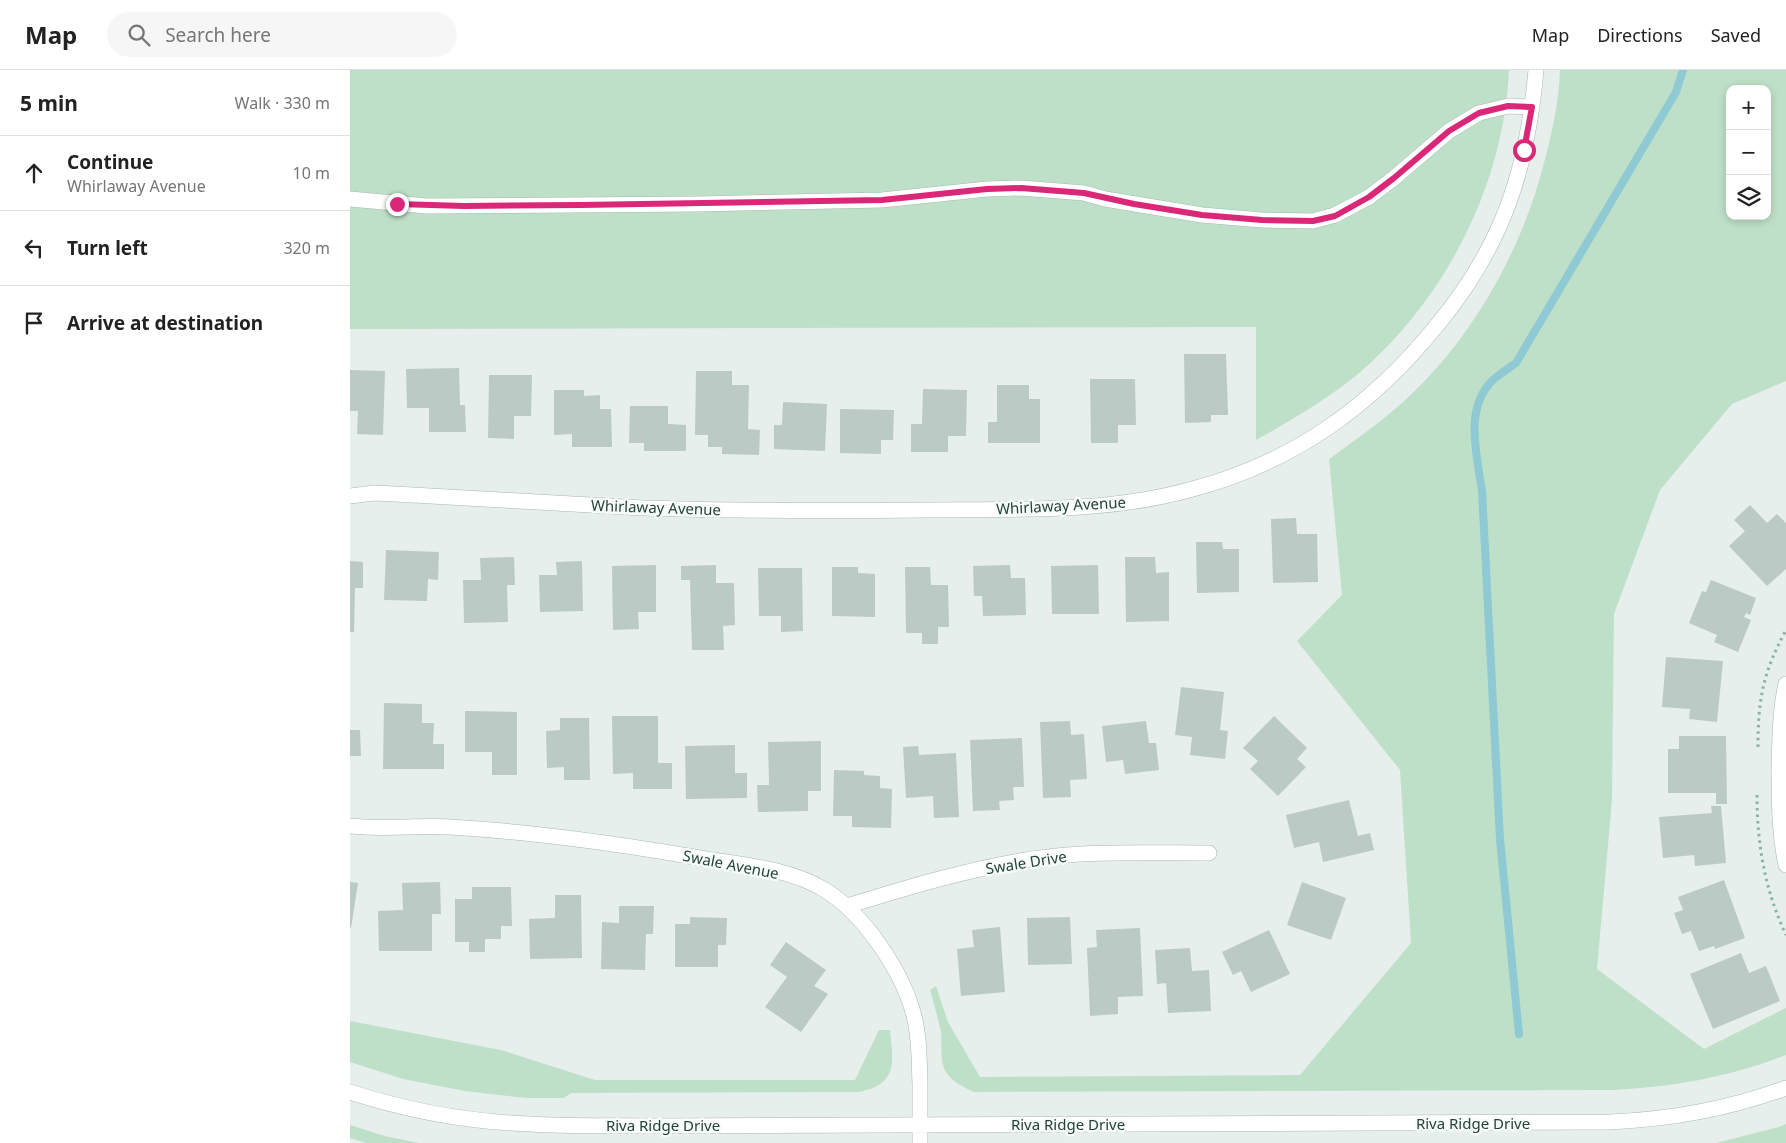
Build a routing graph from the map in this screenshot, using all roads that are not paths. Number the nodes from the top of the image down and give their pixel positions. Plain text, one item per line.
1 (1536, 70) edge
2 (1532, 107) junction
3 (350, 199) edge
4 (350, 496) edge
5 (1786, 684) edge
6 (350, 826) edge
7 (1209, 853) dead end
8 (1786, 865) edge
9 (847, 906) junction
10 (1786, 1088) edge
11 (350, 1092) edge
12 (920, 1124) junction
13 (920, 1143) edge

1 - 2 street, Whirlaway Avenue
2 - 3 street
2 - 4 street, Whirlaway Avenue
5 - 8 street
6 - 9 street, Swale Avenue
7 - 9 street, Swale Drive
9 - 12 street, Swale Avenue
10 - 12 street, Riva Ridge Drive
11 - 12 street, Riva Ridge Drive
12 - 13 street, Swale Avenue

